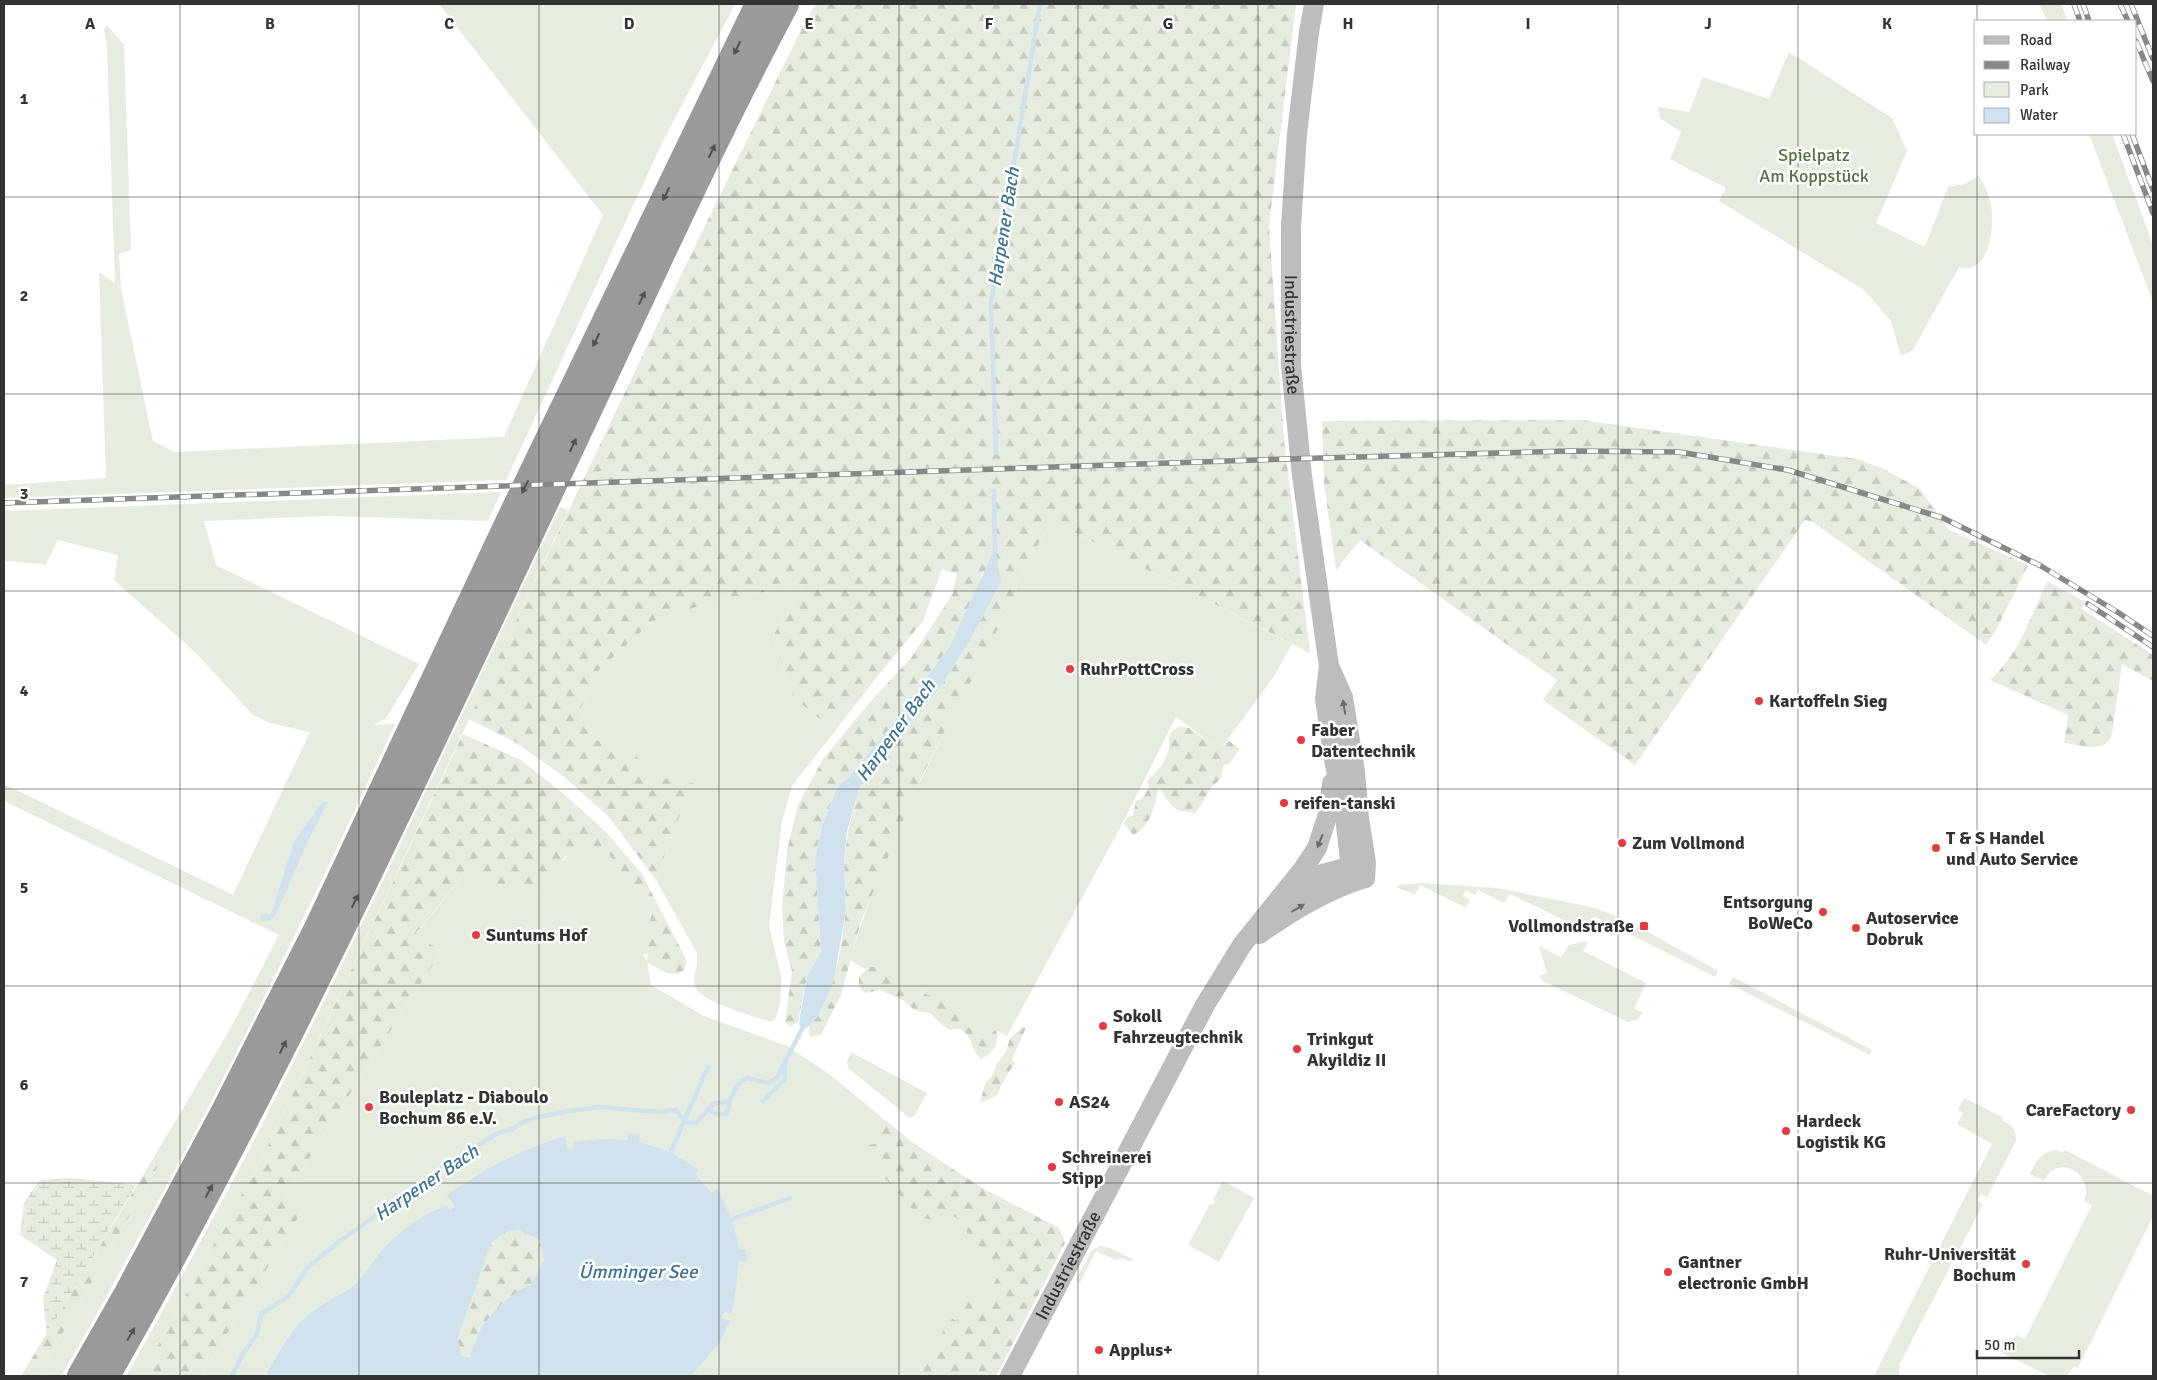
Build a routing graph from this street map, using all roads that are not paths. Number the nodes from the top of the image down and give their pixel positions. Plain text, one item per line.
1 (758, 4) edge
2 (786, 4) edge
3 (1314, 4) edge
4 (1329, 666) junction
5 (1334, 758) junction
6 (1361, 869) junction
7 (1276, 903) junction
8 (1242, 945) junction
9 (80, 1376) edge
10 (107, 1376) edge
11 (1010, 1376) edge

1 -> 9 highway
10 -> 2 highway
3 - 4 street, Industriestraße
4 - 5 street, Industriestraße
6 -> 4 street, Industriestraße
5 - 6 street, Industriestraße
5 -> 7 street, Industriestraße
6 - 7 street, Industriestraße
8 -> 6 street, Industriestraße
7 - 8 street, Industriestraße
8 - 11 street, Industriestraße

